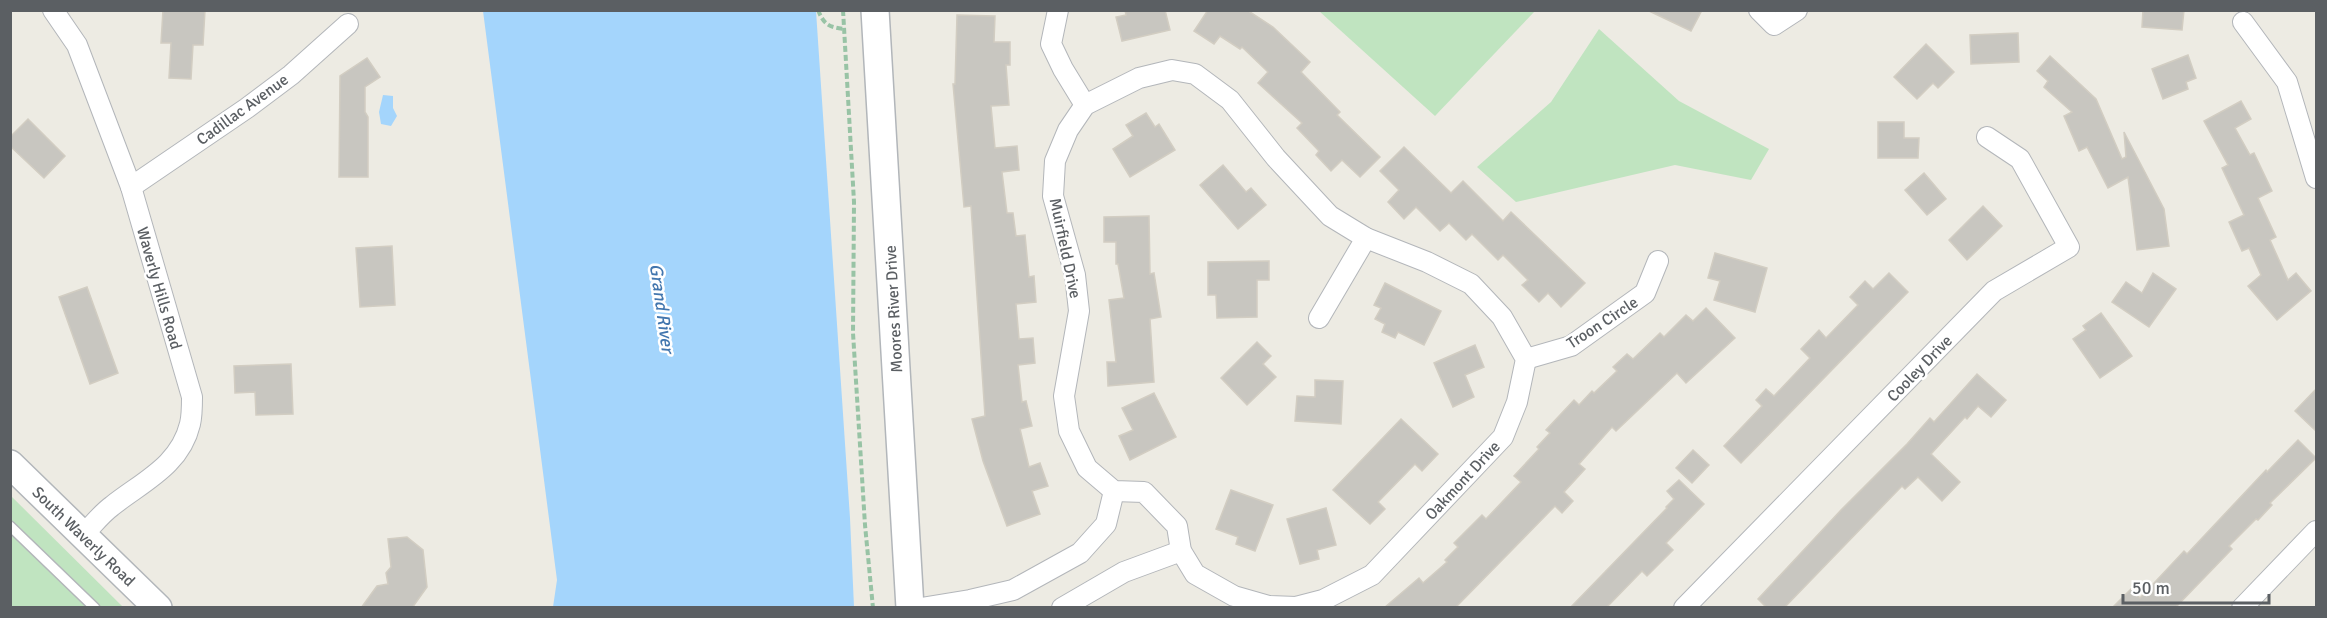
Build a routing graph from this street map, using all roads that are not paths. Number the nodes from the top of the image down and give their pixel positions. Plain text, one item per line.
1 (875, 10) edge
2 (1058, 10) edge
3 (1760, 10) edge
4 (1797, 10) edge
5 (53, 11) edge
6 (2243, 22) dead end
7 (348, 24) dead end
8 (1085, 105) junction
9 (1988, 137) dead end
10 (2316, 178) edge
11 (131, 187) junction
12 (1366, 238) junction
13 (1658, 261) dead end
14 (1319, 318) dead end
15 (1526, 359) junction
16 (10, 464) edge
17 (1114, 491) junction
18 (10, 526) edge
19 (2316, 531) edge
20 (83, 536) junction
21 (1181, 551) junction
22 (1269, 607) edge
23 (95, 608) edge
24 (158, 608) edge
25 (910, 608) edge
26 (921, 608) edge
27 (1062, 608) edge
28 (1684, 608) edge
29 (2242, 608) edge

1 - 25 street, Moores River Drive
2 - 8 street
3 - 4 street
5 - 11 street, Waverly Hills Road
6 - 10 street
7 - 11 street, Cadillac Avenue
8 - 12 street, Muirfield Drive
8 - 17 street, Muirfield Drive
9 - 28 street, Cooley Drive
11 - 20 street, Waverly Hills Road
12 - 14 street
12 - 15 street
13 - 15 street, Troon Circle
15 - 22 street, Oakmont Drive
16 - 20 street, South Waverly Road
17 - 21 street
17 - 26 street
18 - 23 lane
19 - 29 street
20 - 24 street, South Waverly Road
21 - 22 street, Oakmont Drive
21 - 27 street

